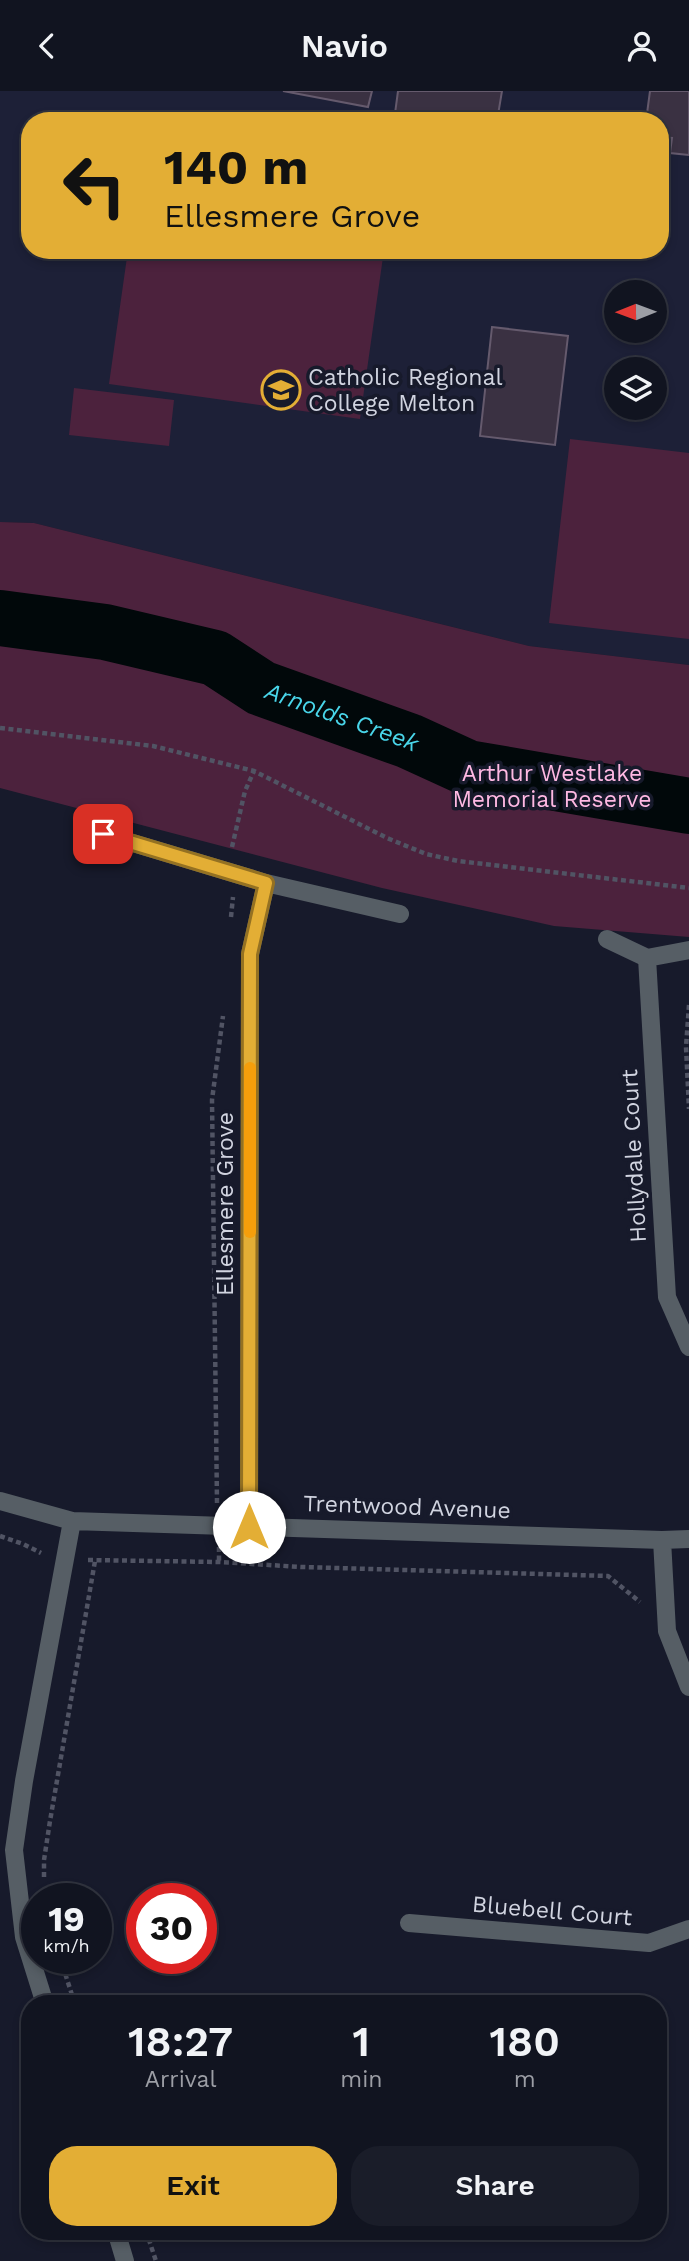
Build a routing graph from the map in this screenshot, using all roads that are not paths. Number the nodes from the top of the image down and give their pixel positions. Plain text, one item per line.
1 (103, 834) dead end
2 (266, 883) junction
3 (400, 914) dead end
4 (607, 939) dead end
5 (689, 950) edge
6 (647, 958) junction
7 (689, 1347) edge
8 (0, 1501) edge
9 (72, 1521) junction
10 (249, 1527) junction
11 (689, 1539) edge
12 (662, 1540) junction
13 (689, 1687) edge
14 (409, 1923) dead end
15 (689, 1930) edge
16 (42, 1995) edge
17 (119, 2240) edge
18 (125, 2261) edge

1 - 2 street
2 - 3 street
2 - 10 street, Ellesmere Grove
4 - 6 street
5 - 6 street
6 - 7 street, Hollydale Court
8 - 9 street, Trentwood Avenue
9 - 10 street, Trentwood Avenue
9 - 16 street
10 - 12 street, Trentwood Avenue
11 - 12 street, Trentwood Avenue
12 - 13 street
14 - 15 street, Bluebell Court
17 - 18 street

